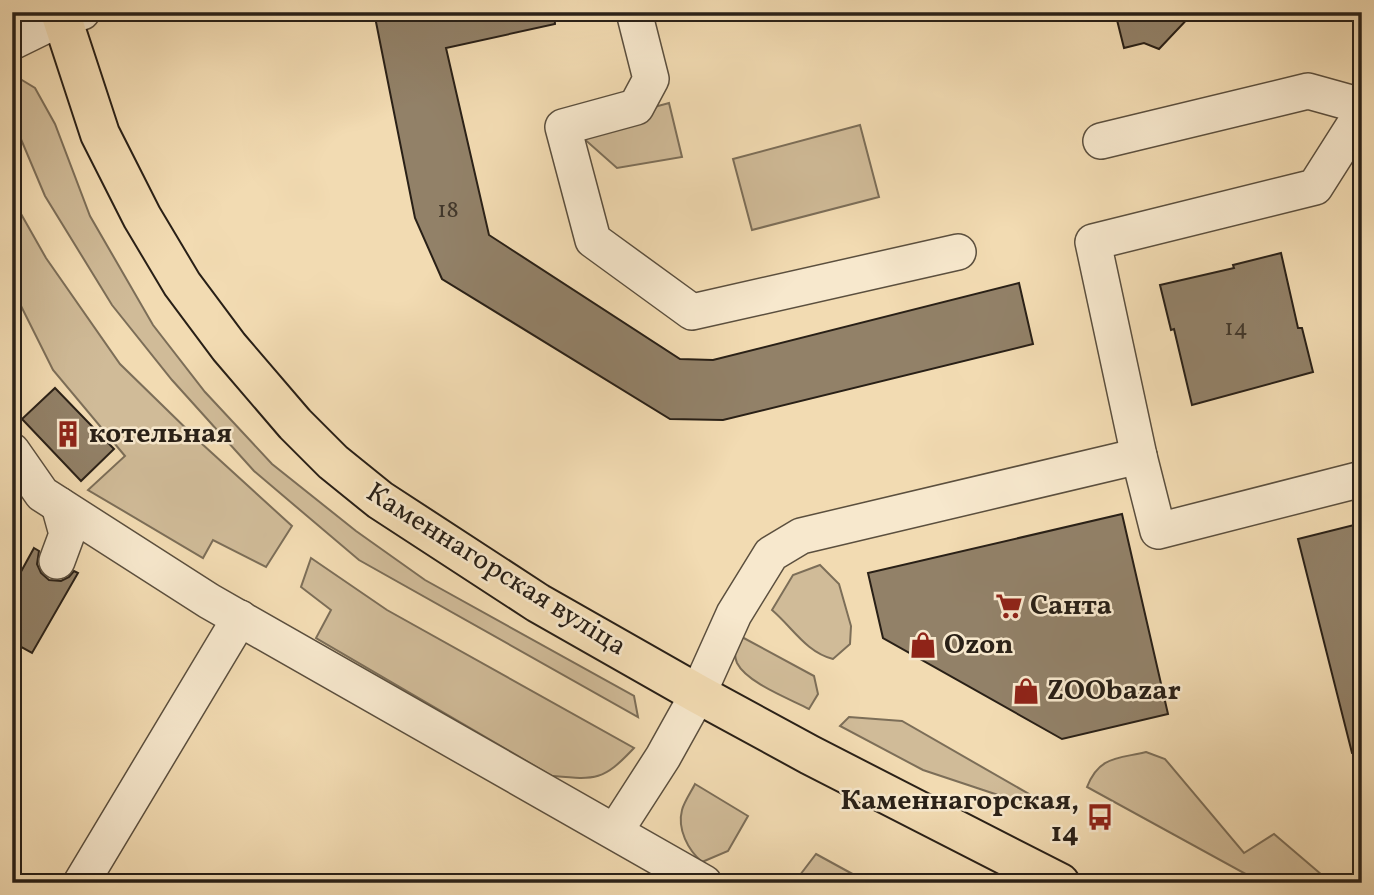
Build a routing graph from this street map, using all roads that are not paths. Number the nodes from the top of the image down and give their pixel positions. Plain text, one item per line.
1 (634, 12) edge
2 (12, 14) edge
3 (68, 14) edge
4 (12, 42) edge
5 (1362, 106) edge
6 (1362, 113) edge
7 (1101, 141) dead end
8 (958, 252) dead end
9 (12, 451) edge
10 (1139, 456) junction
11 (1362, 479) edge
12 (38, 493) edge
13 (57, 561) dead end
14 (240, 618) junction
15 (698, 694) junction
16 (616, 831) junction
17 (81, 883) edge
18 (704, 883) edge
19 (1060, 883) edge

1 - 8 lane
2 - 3 lane
3 - 4 lane
3 - 15 main road, Каменнагорская вуліца
5 - 7 lane
6 - 10 lane
9 - 12 lane
10 - 11 lane
10 - 15 lane
12 - 13 lane
12 - 14 lane
14 - 16 lane
14 - 17 lane
15 - 16 lane
15 - 19 main road, Каменнагорская вуліца
16 - 18 lane

